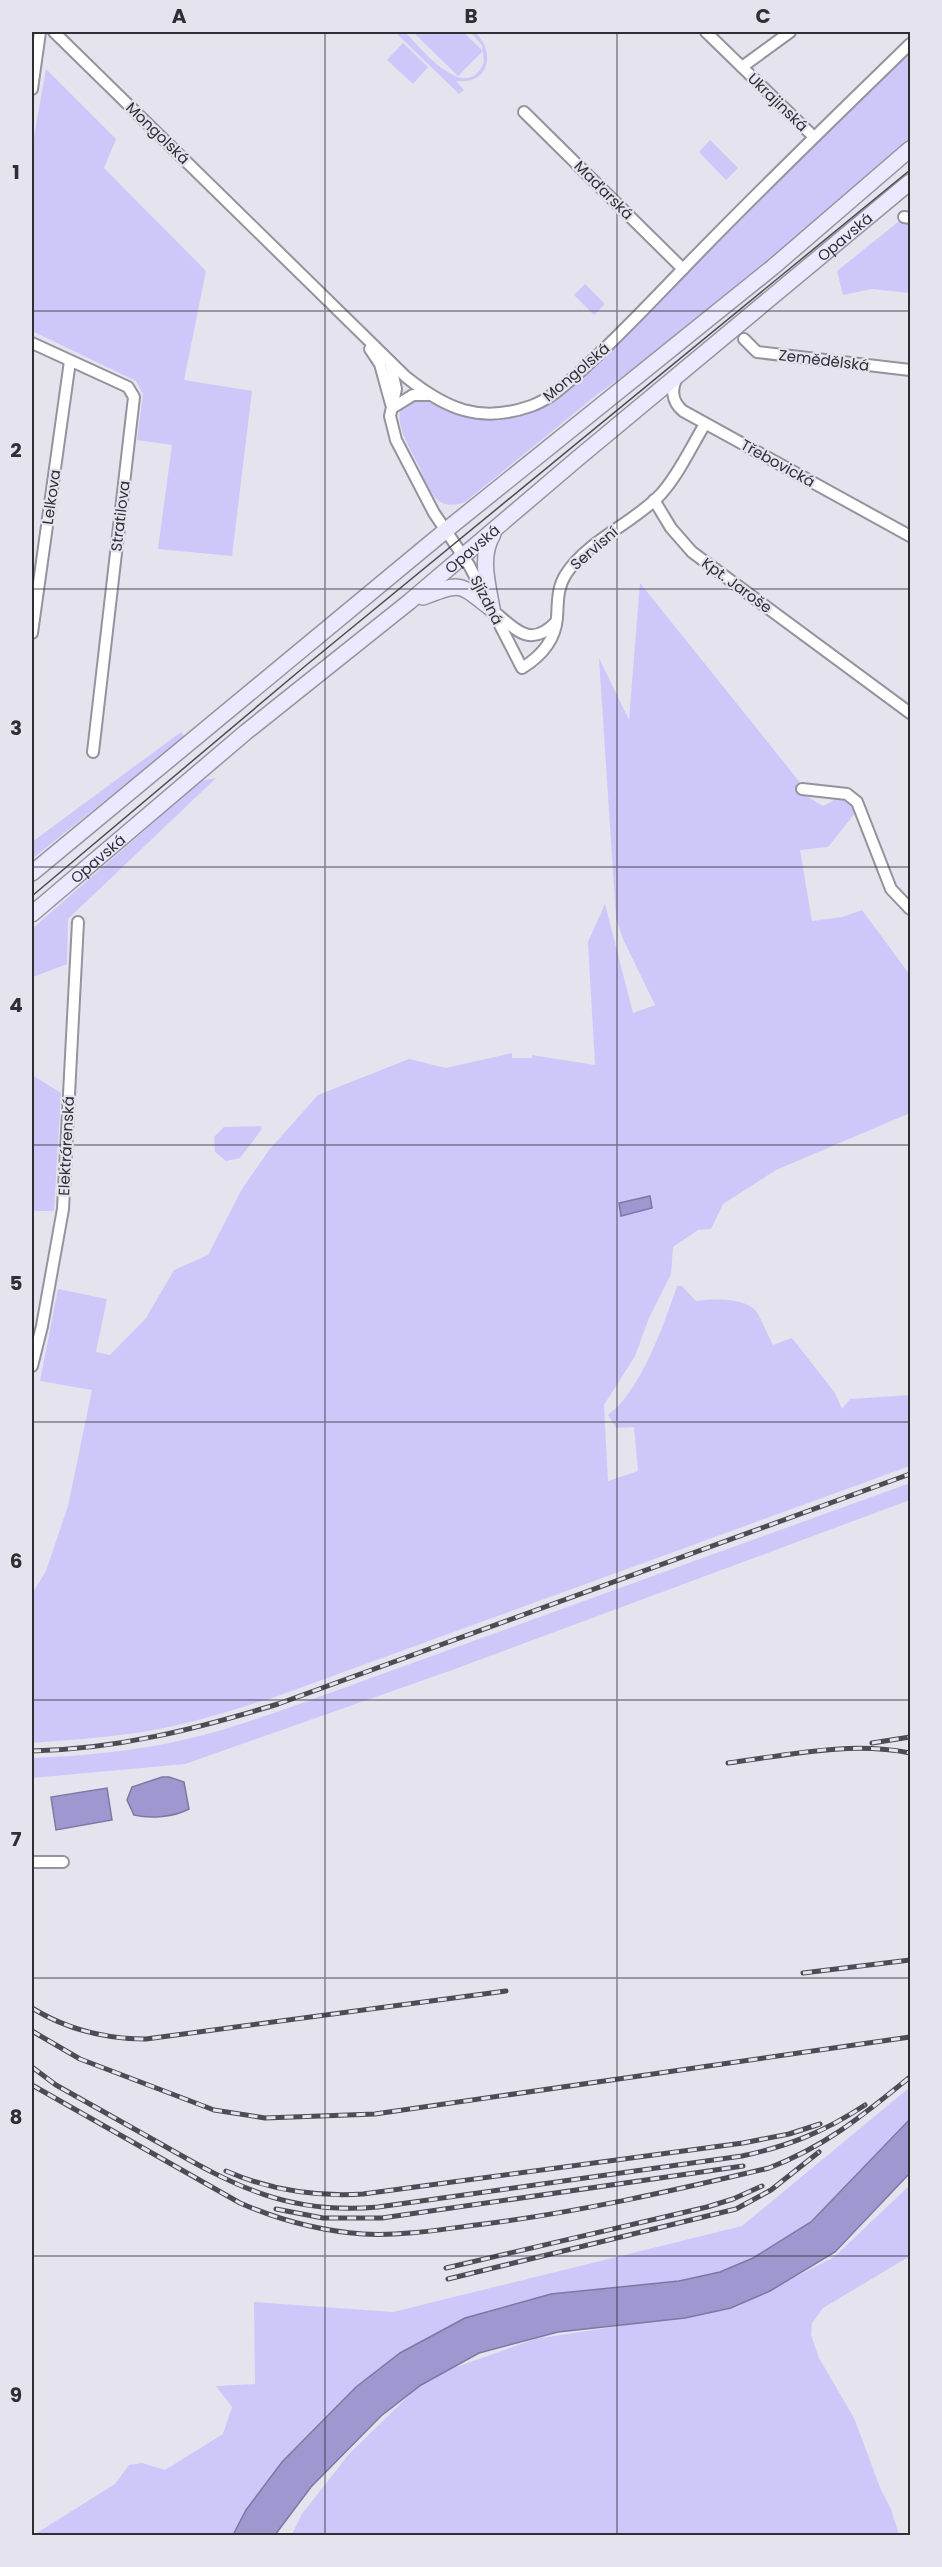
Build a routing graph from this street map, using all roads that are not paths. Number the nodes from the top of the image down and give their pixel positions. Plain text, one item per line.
1 (40, 32) edge
2 (54, 32) edge
3 (706, 32) edge
4 (790, 32) edge
5 (910, 44) edge
6 (742, 67) junction
7 (32, 89) edge
8 (524, 112) dead end
9 (814, 137) junction
10 (910, 149) edge
11 (910, 182) edge
12 (683, 268) junction
13 (358, 331) junction
14 (744, 339) dead end
15 (32, 343) edge
16 (70, 361) junction
17 (390, 362) junction
18 (910, 370) edge
19 (679, 374) junction
20 (429, 395) junction
21 (392, 408) junction
22 (705, 424) junction
23 (654, 500) junction
24 (498, 526) junction
25 (445, 531) junction
26 (910, 536) edge
27 (462, 557) junction
28 (409, 602) junction
29 (492, 609) junction
30 (557, 622) junction
31 (32, 633) edge
32 (522, 669) joint
33 (910, 711) edge
34 (93, 752) dead end
35 (802, 789) dead end
36 (32, 873) edge
37 (910, 909) edge
38 (32, 914) edge
39 (78, 922) dead end
40 (32, 1366) edge
41 (32, 1862) edge
42 (63, 1862) dead end

1 - 7 street
2 - 13 street, Mongolská
3 - 6 street, Ukrajinská
4 - 6 street, Ukrajinská
5 - 9 street, Mongolská
6 - 9 street, Ukrajinská
8 - 12 street, Maďarská
9 - 12 street, Mongolská
10 - 25 main road, Opavská
11 - 19 main road, Opavská
12 - 20 street, Mongolská
13 - 17 street, Mongolská
13 - 21 street
14 - 18 street, Zemědělská
15 - 16 street, Stratilova
16 - 31 street, Lelkova
16 - 34 street, Stratilova
17 - 20 street, Mongolská
17 - 21 street
19 - 22 street, Třebovická
19 - 24 main road, Opavská
20 - 21 street
21 - 25 street, Sjízdná
22 - 23 street
22 - 26 street, Třebovická
23 - 30 street, Servisní
23 - 33 street, Kpt. Jaroše
24 - 27 main road, Opavská
24 - 29 main road
25 - 27 street, Sjízdná
25 - 36 main road, Opavská
27 - 28 main road, Opavská
27 - 29 street, Sjízdná
28 - 29 main road
28 - 38 main road, Opavská
29 - 30 street
29 - 32 street, Sjízdná
30 - 32 street, Servisní
35 - 37 street
39 - 40 street, Elektrárenská
41 - 42 street

